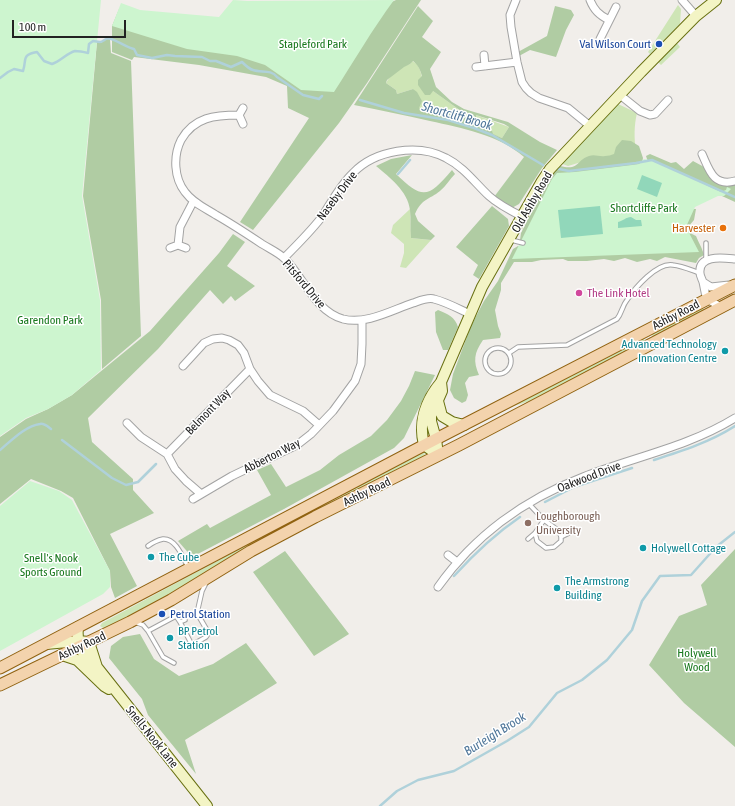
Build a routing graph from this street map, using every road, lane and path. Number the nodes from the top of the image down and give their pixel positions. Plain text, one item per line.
1 (516, 0) edge
2 (590, 0) edge
3 (682, 0) edge
4 (716, 0) edge
5 (616, 7) dead end
6 (696, 16) junction
7 (609, 20) junction
8 (600, 39) dead end
9 (484, 55) dead end
10 (517, 62) junction
11 (485, 66) junction
12 (476, 67) dead end
13 (620, 95) junction
14 (668, 100) dead end
15 (243, 124) dead end
16 (590, 126) junction
17 (702, 154) dead end
18 (735, 180) edge
19 (193, 202) junction
20 (523, 217) junction
21 (510, 240) junction
22 (523, 243) dead end
23 (706, 243) dead end
24 (178, 245) junction
25 (170, 248) dead end
26 (186, 248) dead end
27 (284, 258) junction
28 (735, 259) edge
29 (706, 260) junction
30 (700, 273) junction
31 (703, 282) junction
32 (735, 284) edge
33 (707, 299) junction
34 (735, 300) edge
35 (721, 307) junction
36 (470, 314) junction
37 (362, 320) junction
38 (509, 353) junction
39 (183, 366) dead end
40 (250, 369) junction
41 (441, 382) junction
42 (438, 401) junction
43 (735, 418) edge
44 (127, 423) dead end
45 (319, 425) junction
46 (464, 425) junction
47 (436, 439) junction
48 (424, 445) junction
49 (166, 454) junction
50 (438, 455) junction
51 (201, 494) junction
52 (193, 499) dead end
53 (528, 503) junction
54 (554, 516) dead end
55 (544, 520) junction
56 (535, 533) junction
57 (569, 533) dead end
58 (562, 537) junction
59 (528, 539) dead end
60 (148, 546) dead end
61 (448, 555) dead end
62 (457, 562) junction
63 (189, 569) junction
64 (211, 576) junction
65 (438, 587) dead end
66 (198, 613) junction
67 (193, 615) dead end
68 (185, 620) dead end
69 (202, 620) junction
70 (130, 622) junction
71 (180, 622) junction
72 (197, 623) dead end
73 (78, 627) junction
74 (189, 627) dead end
75 (206, 628) junction
76 (184, 630) junction
77 (201, 630) dead end
78 (148, 631) junction
79 (192, 635) dead end
80 (188, 637) junction
81 (82, 643) junction
82 (46, 644) junction
83 (62, 655) junction
84 (174, 663) dead end
85 (0, 668) edge
86 (0, 685) edge
87 (117, 694) junction
88 (207, 806) edge

1 - 10 street
2 - 7 street
3 - 6 street
4 - 6 street, Old Ashby Road
5 - 7 street
6 - 13 street, Old Ashby Road
7 - 8 street
9 - 11 street
10 - 11 street
10 - 16 street
11 - 12 street
13 - 14 street
13 - 16 street, Old Ashby Road
15 - 19 street, Pitsford Drive
16 - 20 street, Old Ashby Road
17 - 18 street
19 - 24 street
19 - 27 street, Pitsford Drive
20 - 21 street, Old Ashby Road
20 - 27 street, Naseby Drive
21 - 22 lane
21 - 36 street, Old Ashby Road
23 - 29 lane
24 - 25 street
24 - 26 street
27 - 37 street, Pitsford Drive
28 - 29 street
29 - 30 street
30 - 31 street
30 - 38 lane
31 - 32 street
31 - 33 street
32 - 33 main road, Ashby Road
33 - 35 street
33 - 46 main road, Ashby Road
34 - 35 main road, Ashby Road
35 - 50 main road, Ashby Road
36 - 37 street, Pitsford Drive
36 - 41 street, Old Ashby Road
37 - 45 street, Abberton Way
38 - 38 lane
39 - 40 street
40 - 45 street
40 - 49 street, Belmont Way
41 - 42 street, Old Ashby Road
41 - 48 street, Old Ashby Road
42 - 46 street
42 - 47 street, Old Ashby Road
43 - 53 street, Oakwood Drive
44 - 49 street
45 - 51 street, Abberton Way
46 - 47 main road, Ashby Road
47 - 48 main road, Ashby Road
47 - 50 street, Old Ashby Road
48 - 50 street
48 - 63 main road, Ashby Road
49 - 51 street
50 - 64 main road, Ashby Road
51 - 52 street, Abberton Way
53 - 55 lane
53 - 62 street, Oakwood Drive
54 - 55 lane
55 - 56 lane
55 - 58 lane
56 - 58 lane
56 - 59 lane
57 - 58 lane
60 - 63 lane
61 - 62 street
62 - 65 street, Oakwood Drive
63 - 73 main road, Ashby Road
64 - 66 lane
64 - 70 main road, Ashby Road
66 - 67 lane
66 - 69 lane
68 - 71 lane
69 - 72 lane
69 - 75 lane
70 - 78 lane
70 - 81 main road, Ashby Road
71 - 76 lane
71 - 78 lane
73 - 81 street, Snells Nook Lane
73 - 82 main road, Ashby Road
74 - 76 lane
75 - 77 lane
75 - 80 lane
76 - 80 lane
78 - 84 lane
79 - 80 lane
81 - 82 street
81 - 83 main road, Ashby Road
81 - 87 street, Snells Nook Lane
82 - 85 main road, Ashby Road
83 - 86 main road, Ashby Road
83 - 87 street
87 - 88 street, Snells Nook Lane

